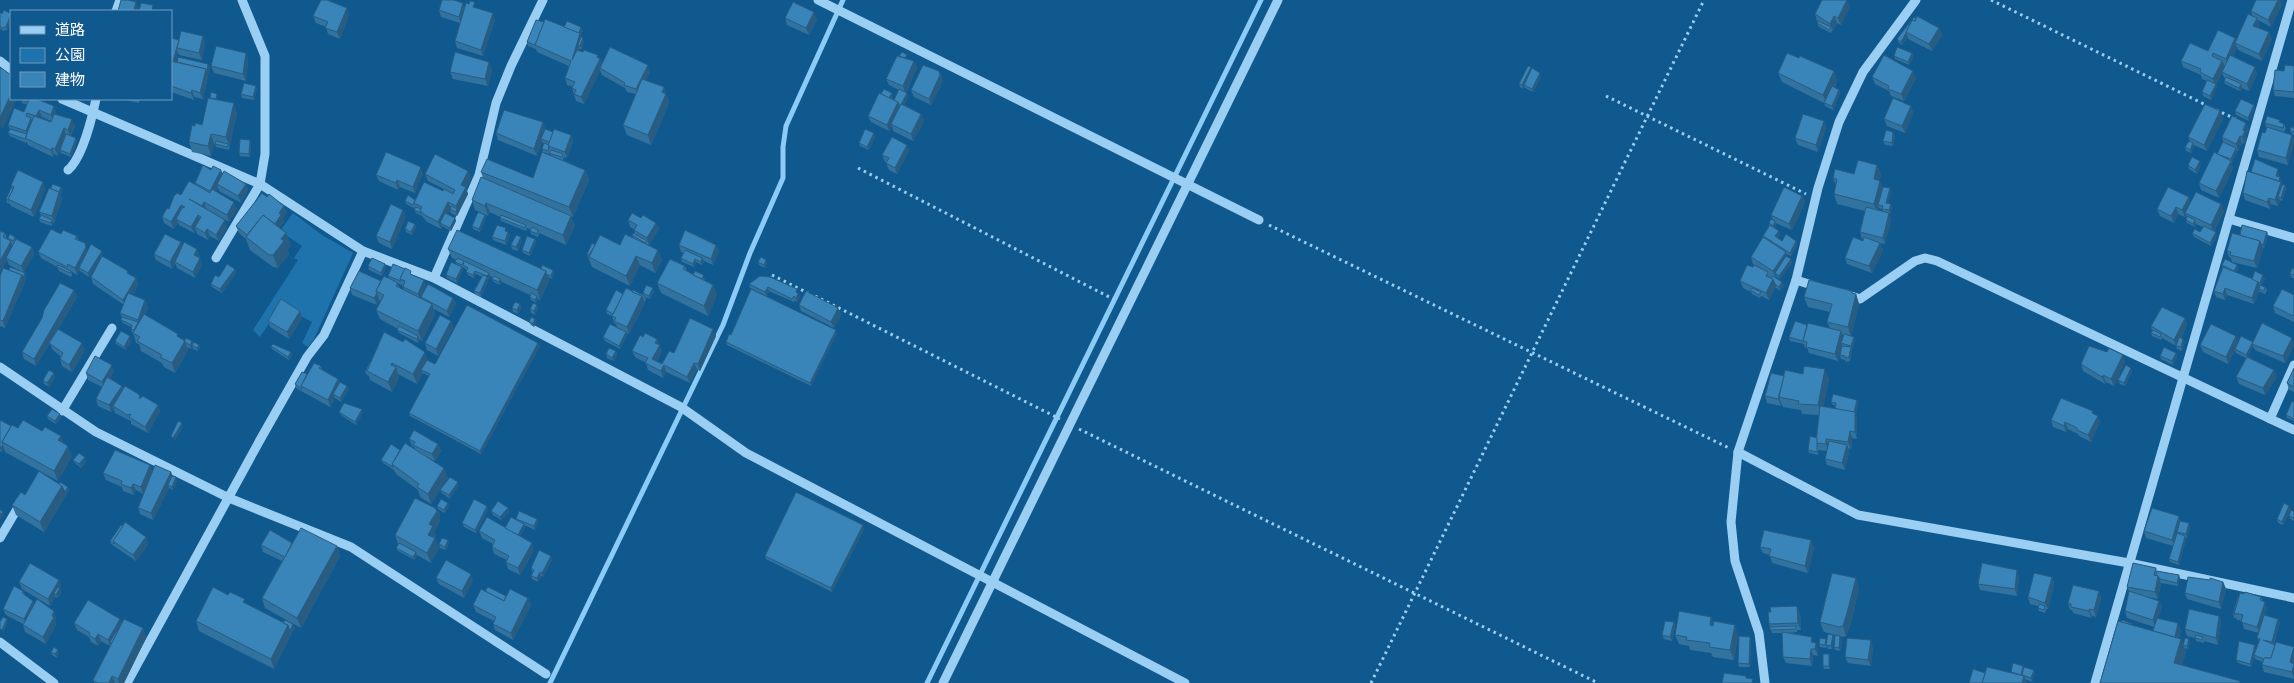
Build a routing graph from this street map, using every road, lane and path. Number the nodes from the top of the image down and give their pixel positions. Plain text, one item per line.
1 (242, 0) edge
2 (543, 0) edge
3 (818, 0) edge
4 (1278, 0) edge
5 (1704, 0) edge
6 (1916, 0) edge
7 (1991, 0) edge
8 (2292, 0) edge
9 (0, 61) edge
10 (10, 69) edge
11 (1606, 96) dead end
12 (64, 100) edge
13 (96, 100) edge
14 (93, 113) junction
15 (1648, 117) junction
16 (2255, 128) junction
17 (858, 168) dead end
18 (68, 170) dead end
19 (1188, 183) junction
20 (260, 184) junction
21 (1815, 198) junction
22 (2230, 219) junction
23 (1259, 220) joint
24 (2294, 238) edge
25 (363, 251) junction
26 (216, 258) dead end
27 (772, 275) dead end
28 (434, 278) junction
29 (1796, 280) junction
30 (1128, 306) junction
31 (112, 328) dead end
32 (1533, 353) junction
33 (2294, 365) edge
34 (0, 367) edge
35 (2183, 378) junction
36 (62, 411) junction
37 (2270, 419) junction
38 (1070, 424) junction
39 (2294, 430) edge
40 (1738, 452) junction
41 (24, 498) edge
42 (228, 498) junction
43 (0, 538) edge
44 (2129, 562) junction
45 (992, 583) junction
46 (1415, 592) junction
47 (2294, 598) edge
48 (0, 642) edge
49 (546, 674) dead end
50 (54, 683) edge
51 (128, 683) edge
52 (943, 683) edge
53 (1185, 683) edge
54 (1371, 683) edge
55 (1598, 683) edge
56 (1765, 683) edge
57 (2095, 683) edge

1 - 20 street
2 - 28 street
3 - 19 street
4 - 19 street
5 - 15 path
6 - 21 street
7 - 16 path
8 - 16 street
9 - 10 street
11 - 15 path
12 - 14 street
13 - 14 street
14 - 18 street
14 - 20 street
15 - 21 path
15 - 32 path
16 - 22 street
17 - 30 path
19 - 23 street
19 - 30 street
20 - 25 street
20 - 26 street
21 - 29 street
22 - 24 street
22 - 35 street
23 - 32 path
25 - 28 street
25 - 42 street
27 - 38 path
28 - 45 street
29 - 35 street
29 - 40 street
30 - 38 street
31 - 36 street
32 - 40 path
32 - 46 path
33 - 37 street
34 - 36 street
35 - 37 street
35 - 44 street
36 - 42 street
37 - 39 street
38 - 45 street
38 - 46 path
40 - 44 street
40 - 56 street
41 - 43 street
42 - 49 street
42 - 51 street
44 - 47 street
44 - 57 street
45 - 52 street
45 - 53 street
46 - 54 path
46 - 55 path
48 - 50 street

